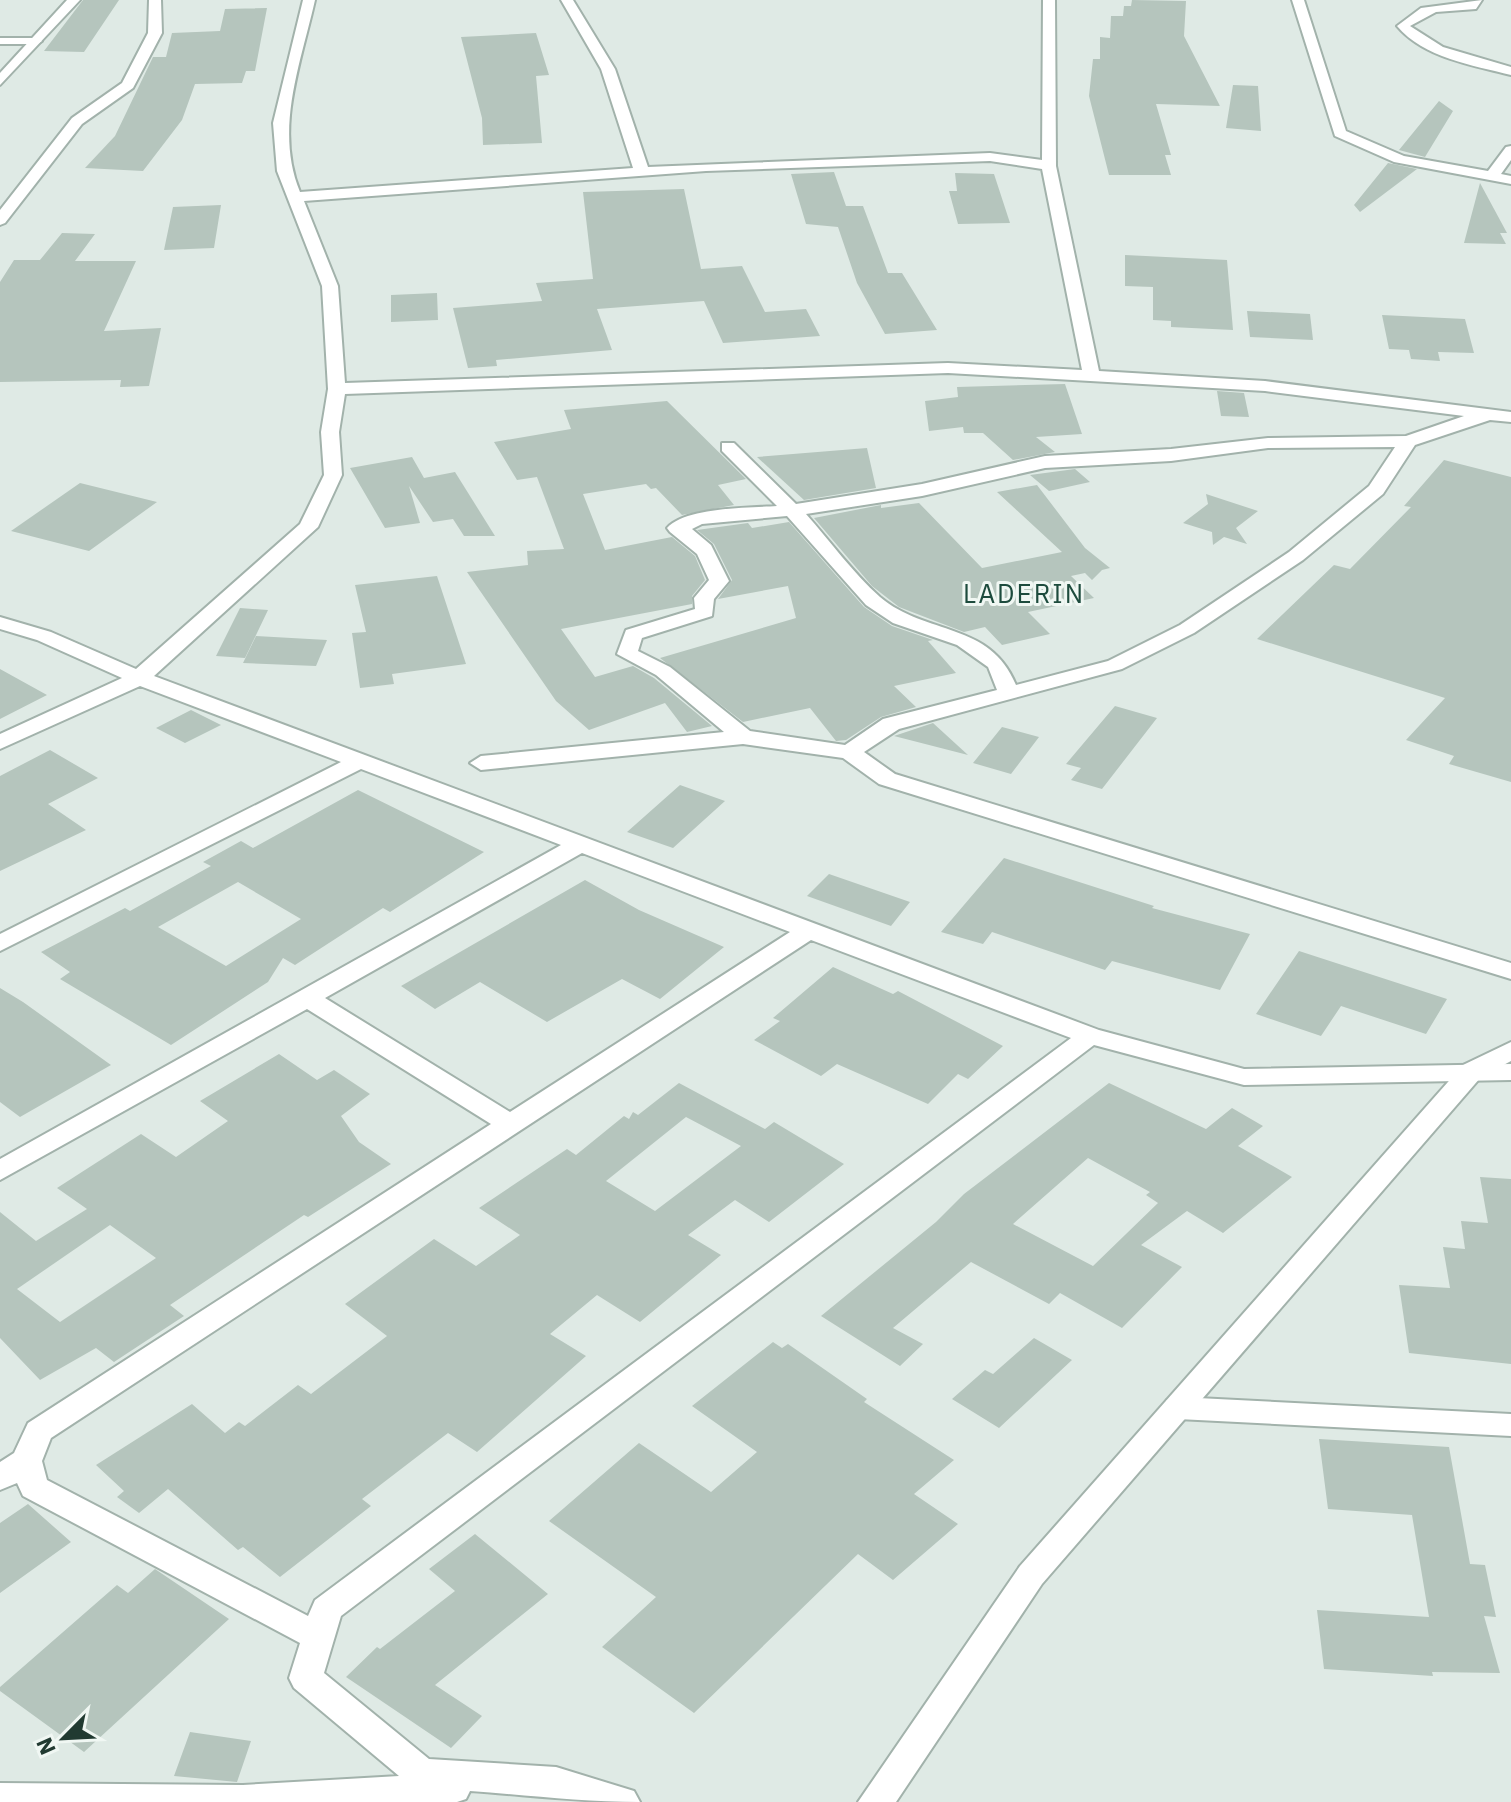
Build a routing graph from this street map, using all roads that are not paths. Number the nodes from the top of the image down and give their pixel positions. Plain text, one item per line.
1 (74, 0) edge
2 (155, 0) edge
3 (309, 0) edge
4 (567, 0) edge
5 (1049, 0) edge
6 (1298, 0) edge
7 (1476, 0) edge
8 (0, 41) edge
9 (37, 41) junction
10 (1511, 71) edge
11 (0, 81) edge
12 (1511, 150) edge
13 (1049, 166) junction
14 (642, 172) junction
15 (1492, 176) junction
16 (1511, 180) edge
17 (293, 197) junction
18 (0, 220) edge
19 (1091, 374) junction
20 (337, 389) junction
21 (1502, 415) edge
22 (1408, 441) junction
23 (728, 447) dead end
24 (792, 510) junction
25 (0, 623) edge
26 (139, 678) junction
27 (1008, 691) junction
28 (743, 737) junction
29 (0, 742) edge
30 (849, 752) junction
31 (360, 761) junction
32 (481, 763) dead end
33 (580, 844) junction
34 (809, 930) junction
35 (0, 944) edge
36 (1511, 971) edge
37 (307, 998) junction
38 (1090, 1036) junction
39 (1511, 1050) edge
40 (1472, 1071) junction
41 (1511, 1072) edge
42 (511, 1125) junction
43 (0, 1171) edge
44 (1178, 1408) junction
45 (1511, 1425) edge
46 (13, 1470) edge
47 (321, 1638) junction
48 (556, 1782) junction
49 (0, 1798) edge
50 (622, 1802) edge
51 (876, 1802) edge

1 - 9 street
2 - 18 street
3 - 17 street
4 - 14 street
5 - 13 street
6 - 15 street
7 - 10 street
8 - 9 lane
9 - 11 street
12 - 15 street
13 - 14 street
13 - 19 street
14 - 17 street
15 - 16 street
17 - 20 street
19 - 20 street
19 - 21 street
20 - 26 street
21 - 22 street
22 - 24 street
22 - 27 street
23 - 24 street
24 - 27 street
24 - 28 street
25 - 26 street
26 - 29 street
26 - 31 street
27 - 30 street
28 - 30 street
28 - 32 street
30 - 36 street
31 - 33 street
31 - 35 street
33 - 34 street
33 - 37 street
34 - 38 street
34 - 42 street
37 - 42 street
37 - 43 street
38 - 40 street
38 - 47 street
39 - 40 street
40 - 41 street
40 - 44 street
42 - 46 street
44 - 45 street
44 - 51 street
46 - 47 street
47 - 48 street
48 - 49 street
48 - 50 street

